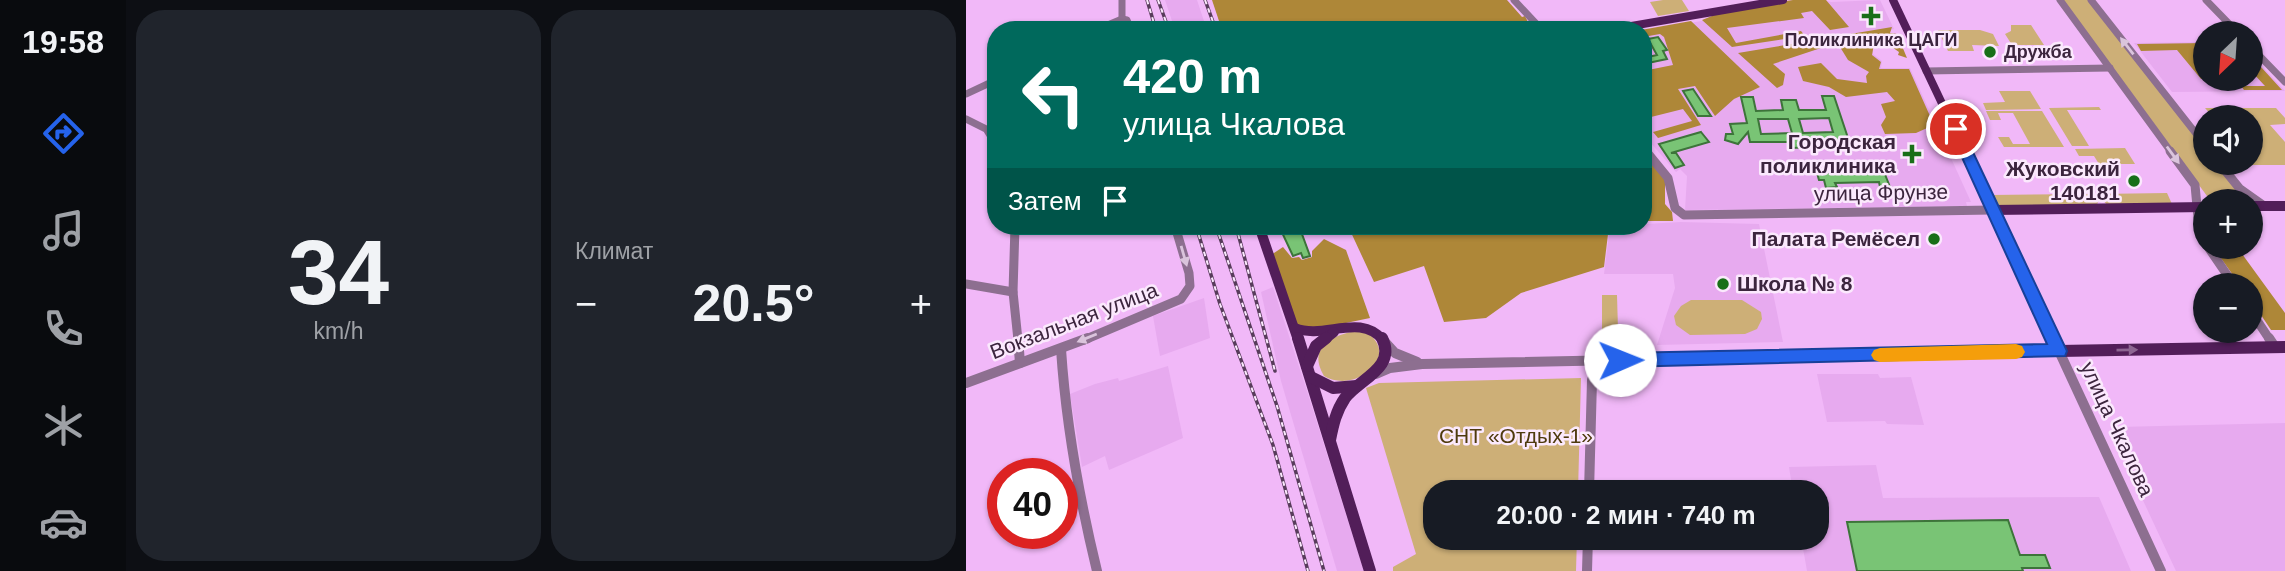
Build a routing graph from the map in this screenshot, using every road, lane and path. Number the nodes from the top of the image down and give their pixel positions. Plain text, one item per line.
1 (1122, 0) edge
2 (1514, 0) edge
3 (1783, 0) edge
4 (1893, 0) edge
5 (2060, 0) edge
6 (2091, 0) edge
7 (2206, 0) edge
8 (1122, 19) junction
9 (1117, 21) edge
10 (1127, 21) edge
11 (1534, 21) edge
12 (2226, 21) edge
13 (1652, 22) edge
14 (2263, 59) edge
15 (2110, 68) junction
16 (1926, 71) junction
17 (2285, 82) edge
18 (987, 84) edge
19 (966, 94) edge
20 (966, 119) edge
21 (2193, 130) edge
22 (987, 131) edge
23 (1652, 158) edge
24 (2229, 175) edge
25 (2196, 189) edge
26 (2264, 206) joint
27 (2285, 206) edge
28 (2193, 207) edge
29 (1992, 210) junction
30 (1015, 235) edge
31 (1178, 235) edge
32 (1262, 235) edge
33 (966, 284) edge
34 (1190, 286) joint
35 (1013, 292) junction
36 (2263, 326) edge
37 (1295, 328) junction
38 (1343, 328) junction
39 (1382, 339) junction
40 (2280, 347) edge
41 (1061, 349) junction
42 (2059, 351) junction
43 (1020, 363) junction
44 (1422, 364) junction
45 (1309, 372) junction
46 (1371, 376) junction
47 (1592, 380) dead end
48 (966, 383) edge
49 (1357, 386) junction
50 (1330, 442) junction
51 (1589, 480) edge
52 (1588, 550) edge
53 (1097, 571) edge
54 (1370, 571) edge
55 (1587, 571) edge
56 (2161, 571) edge

1 - 8 street
2 - 11 street
3 - 13 main road
4 - 16 main road, улица Чкалова
5 - 15 street
21 -> 6 street
7 - 12 street
8 - 9 street
8 - 10 street
14 - 17 street
15 - 16 street
15 -> 25 street
16 - 29 main road, улица Чкалова
18 - 19 street
20 - 22 street
23 - 29 street, улица Фрунзе
24 - 26 street
26 - 27 main road
28 - 29 main road, улица Фрунзе
29 - 42 main road, улица Чкалова
30 - 35 street
31 -> 34 street
32 - 37 main road
33 - 35 street
34 -> 41 street, Вокзальная улица
35 - 43 street
36 - 40 street
37 - 38 main road
37 - 45 main road
38 - 39 main road
38 - 45 main road
39 - 44 street
39 - 46 main road
42 -> 40 main road
41 - 43 street, Вокзальная улица
41 - 53 street
42 - 44 street
42 - 56 street, улица Чкалова
43 - 48 street, Вокзальная улица
44 - 46 street
45 - 49 main road
45 - 50 main road
46 - 49 main road
47 - 51 street
49 - 50 main road
50 - 54 main road
52 - 55 street

